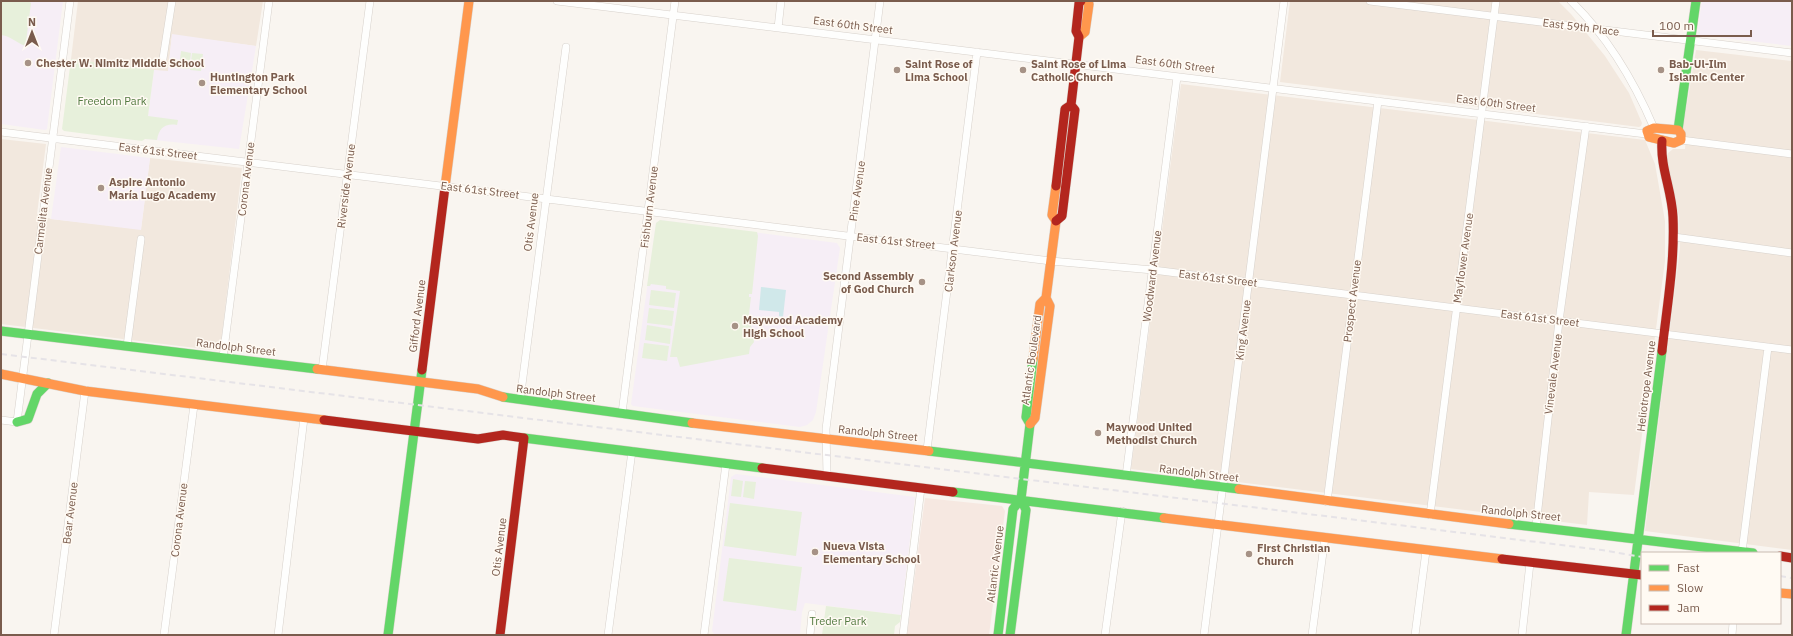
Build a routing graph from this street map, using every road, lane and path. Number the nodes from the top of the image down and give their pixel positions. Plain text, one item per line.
1 (70, 1) edge
2 (172, 1) edge
3 (269, 1) edge
4 (370, 1) edge
5 (469, 1) edge
6 (557, 1) edge
7 (675, 1) edge
8 (781, 1) edge
9 (880, 1) edge
10 (1081, 1) edge
11 (1086, 1) edge
12 (1284, 1) edge
13 (1370, 1) edge
14 (1496, 1) edge
15 (1571, 1) edge
16 (1696, 1) edge
17 (572, 2) edge
18 (673, 15) junction
19 (1494, 16) junction
20 (778, 28) junction
21 (1598, 29) junction
22 (1079, 37) junction
23 (875, 40) junction
24 (1690, 40) junction
25 (566, 47) dead end
26 (977, 52) junction
27 (1792, 53) edge
28 (1076, 64) junction
29 (162, 65) dead end
30 (1177, 76) junction
31 (1274, 88) junction
32 (1378, 101) junction
33 (1482, 114) junction
34 (1586, 126) junction
35 (1678, 130) junction
36 (1650, 131) junction
37 (1, 132) edge
38 (52, 138) junction
39 (1681, 140) junction
40 (1662, 141) junction
41 (1792, 154) edge
42 (248, 162) junction
43 (347, 174) junction
44 (446, 186) junction
45 (546, 199) junction
46 (648, 210) junction
47 (850, 236) junction
48 (1674, 237) junction
49 (141, 239) dead end
50 (953, 248) junction
51 (1792, 253) edge
52 (1051, 261) junction
53 (1153, 270) junction
54 (1249, 282) junction
55 (1352, 295) junction
56 (1456, 308) junction
57 (1559, 321) junction
58 (1, 331) edge
59 (28, 334) junction
60 (1664, 334) junction
61 (127, 346) junction
62 (1768, 347) junction
63 (1792, 350) edge
64 (223, 357) junction
65 (322, 370) junction
66 (1, 374) edge
67 (22, 376) junction
68 (420, 382) junction
69 (48, 383) junction
70 (85, 392) junction
71 (520, 400) junction
72 (194, 404) junction
73 (622, 413) junction
74 (304, 418) junction
75 (1, 420) edge
76 (17, 422) junction
77 (414, 431) junction
78 (524, 438) junction
79 (826, 440) junction
80 (927, 450) junction
81 (632, 452) junction
82 (726, 464) junction
83 (1026, 465) junction
84 (827, 476) junction
85 (1126, 476) junction
86 (922, 488) junction
87 (1223, 488) junction
88 (1021, 499) junction
89 (1327, 502) junction
90 (1122, 512) junction
91 (1430, 515) junction
92 (1218, 524) junction
93 (1536, 526) junction
94 (1325, 537) junction
95 (1639, 539) junction
96 (1426, 551) junction
97 (1742, 552) joint
98 (1781, 556) edge
99 (1792, 558) edge
100 (1530, 563) junction
101 (1638, 575) edge
102 (1781, 593) edge
103 (1792, 594) edge
104 (812, 614) dead end
105 (1733, 624) edge
106 (54, 635) edge
107 (164, 635) edge
108 (278, 635) edge
109 (388, 635) edge
110 (500, 635) edge
111 (608, 635) edge
112 (704, 635) edge
113 (810, 635) edge
114 (903, 635) edge
115 (998, 635) edge
116 (1010, 635) edge
117 (1105, 635) edge
118 (1204, 635) edge
119 (1312, 635) edge
120 (1415, 635) edge
121 (1522, 635) edge
122 (1626, 635) edge
123 (1732, 635) edge

1 - 38 street, Carmelita Avenue
2 - 29 street
3 - 42 street, Corona Avenue
4 - 43 street, Riverside Avenue
5 - 44 street, Gifford Avenue
6 - 17 street, East 60th Street
7 - 18 street, Fishburn Avenue
8 - 20 street
9 - 23 street, Pine Avenue
10 - 22 street, Atlantic Boulevard
11 - 22 street, Atlantic Boulevard
12 - 31 street, King Avenue
13 - 19 street, East 59th Place
14 - 19 street, Mayflower Avenue
15 - 21 street
16 - 24 street
17 - 18 street, East 60th Street
18 - 20 street, East 60th Street
18 - 46 street, Fishburn Avenue
19 - 21 street, East 59th Place
19 - 33 street, Mayflower Avenue
20 - 23 street, East 60th Street
21 - 24 street, East 59th Place
21 - 36 street
22 - 28 street, Atlantic Boulevard
23 - 26 street, East 60th Street
23 - 47 street, Pine Avenue
24 - 27 street, East 59th Place
24 - 35 street
25 - 45 street, Otis Avenue
26 - 28 street, East 60th Street
26 - 50 street, Clarkson Avenue
28 - 30 street, East 60th Street
28 - 52 street, Atlantic Boulevard
30 - 31 street, East 60th Street
30 - 53 street, Woodward Avenue
31 - 32 street, East 60th Street
31 - 54 street, King Avenue
32 - 33 street, East 60th Street
32 - 55 street, Prospect Avenue
33 - 34 street, East 60th Street
33 - 56 street, Mayflower Avenue
34 - 36 street, East 60th Street
34 - 57 street, Vinevale Avenue
35 - 36 street, East 60th Street
35 - 39 street
36 - 40 street, East 60th Street
37 - 38 street, East 61st Street
38 - 42 street, East 61st Street
38 - 59 street, Carmelita Avenue
39 - 40 street, East 60th Street
39 - 41 street, East 60th Street
40 - 48 street, Heliotrope Avenue
42 - 43 street, East 61st Street
42 - 64 street, Corona Avenue
43 - 44 street, East 61st Street
43 - 65 street, Riverside Avenue
44 - 45 street, East 61st Street
44 - 68 street, Gifford Avenue
45 - 46 street, East 61st Street
45 - 71 street, Otis Avenue
46 - 47 street, East 61st Street
46 - 73 street, Fishburn Avenue
47 - 50 street, East 61st Street
47 - 79 street, Pine Avenue
48 - 51 street
48 - 60 street, Heliotrope Avenue
49 - 61 street
50 - 52 street, East 61st Street
50 - 80 street, Clarkson Avenue
52 - 53 street, East 61st Street
52 - 83 street, Atlantic Boulevard
53 - 54 street, East 61st Street
53 - 85 street, Woodward Avenue
54 - 55 street, East 61st Street
54 - 87 street, King Avenue
55 - 56 street, East 61st Street
55 - 89 street, Prospect Avenue
56 - 57 street, East 61st Street
56 - 91 street, Mayflower Avenue
57 - 60 street, East 61st Street
57 - 93 street, Vinevale Avenue
58 - 59 street, Randolph Street
59 - 61 street, Randolph Street
59 - 67 street, Carmelita Avenue
60 - 62 street, East 61st Street
60 - 95 street, Heliotrope Avenue
61 - 64 street, Randolph Street
62 - 63 street, East 61st Street
62 - 97 street
64 - 65 street, Randolph Street
65 - 68 street, Randolph Street
66 - 67 street
67 - 69 street
67 - 76 street, Carmelita Avenue
68 - 71 street, Randolph Street
68 - 77 street, Gifford Avenue
69 - 70 street
69 - 76 street
70 - 72 street
70 - 106 street, Bear Avenue
71 - 73 street, Randolph Street
72 - 74 street
72 - 107 street, Corona Avenue
73 - 79 street, Randolph Street
74 - 77 street
74 - 108 street
75 - 76 street
77 - 78 street
77 - 109 street, Gifford Avenue
78 - 81 street
78 - 110 street, Otis Avenue
79 - 80 street, Randolph Street
79 - 84 street, Pine Avenue
80 - 83 street, Randolph Street
81 - 82 street
81 - 111 street
82 - 84 street
82 - 112 street
83 - 85 street, Randolph Street
83 - 88 street, Atlantic Avenue
84 - 86 street
85 - 87 street, Randolph Street
86 - 88 street
86 - 114 street
87 - 89 street, Randolph Street
87 - 92 street, King Avenue
88 - 90 street
88 - 115 street, Atlantic Avenue
88 - 116 street, Atlantic Avenue
89 - 91 street, Randolph Street
90 - 92 street
90 - 117 street
91 - 93 street, Randolph Street
92 - 94 street
92 - 118 street, King Avenue
93 - 95 street, Randolph Street
94 - 96 street
94 - 119 street
95 - 97 street, Randolph Street
95 - 101 street, Heliotrope Avenue
96 - 100 street
96 - 120 street
98 - 99 street
100 - 101 street
100 - 121 street
101 - 122 street, Heliotrope Avenue
102 - 103 street
104 - 113 street
105 - 123 street

